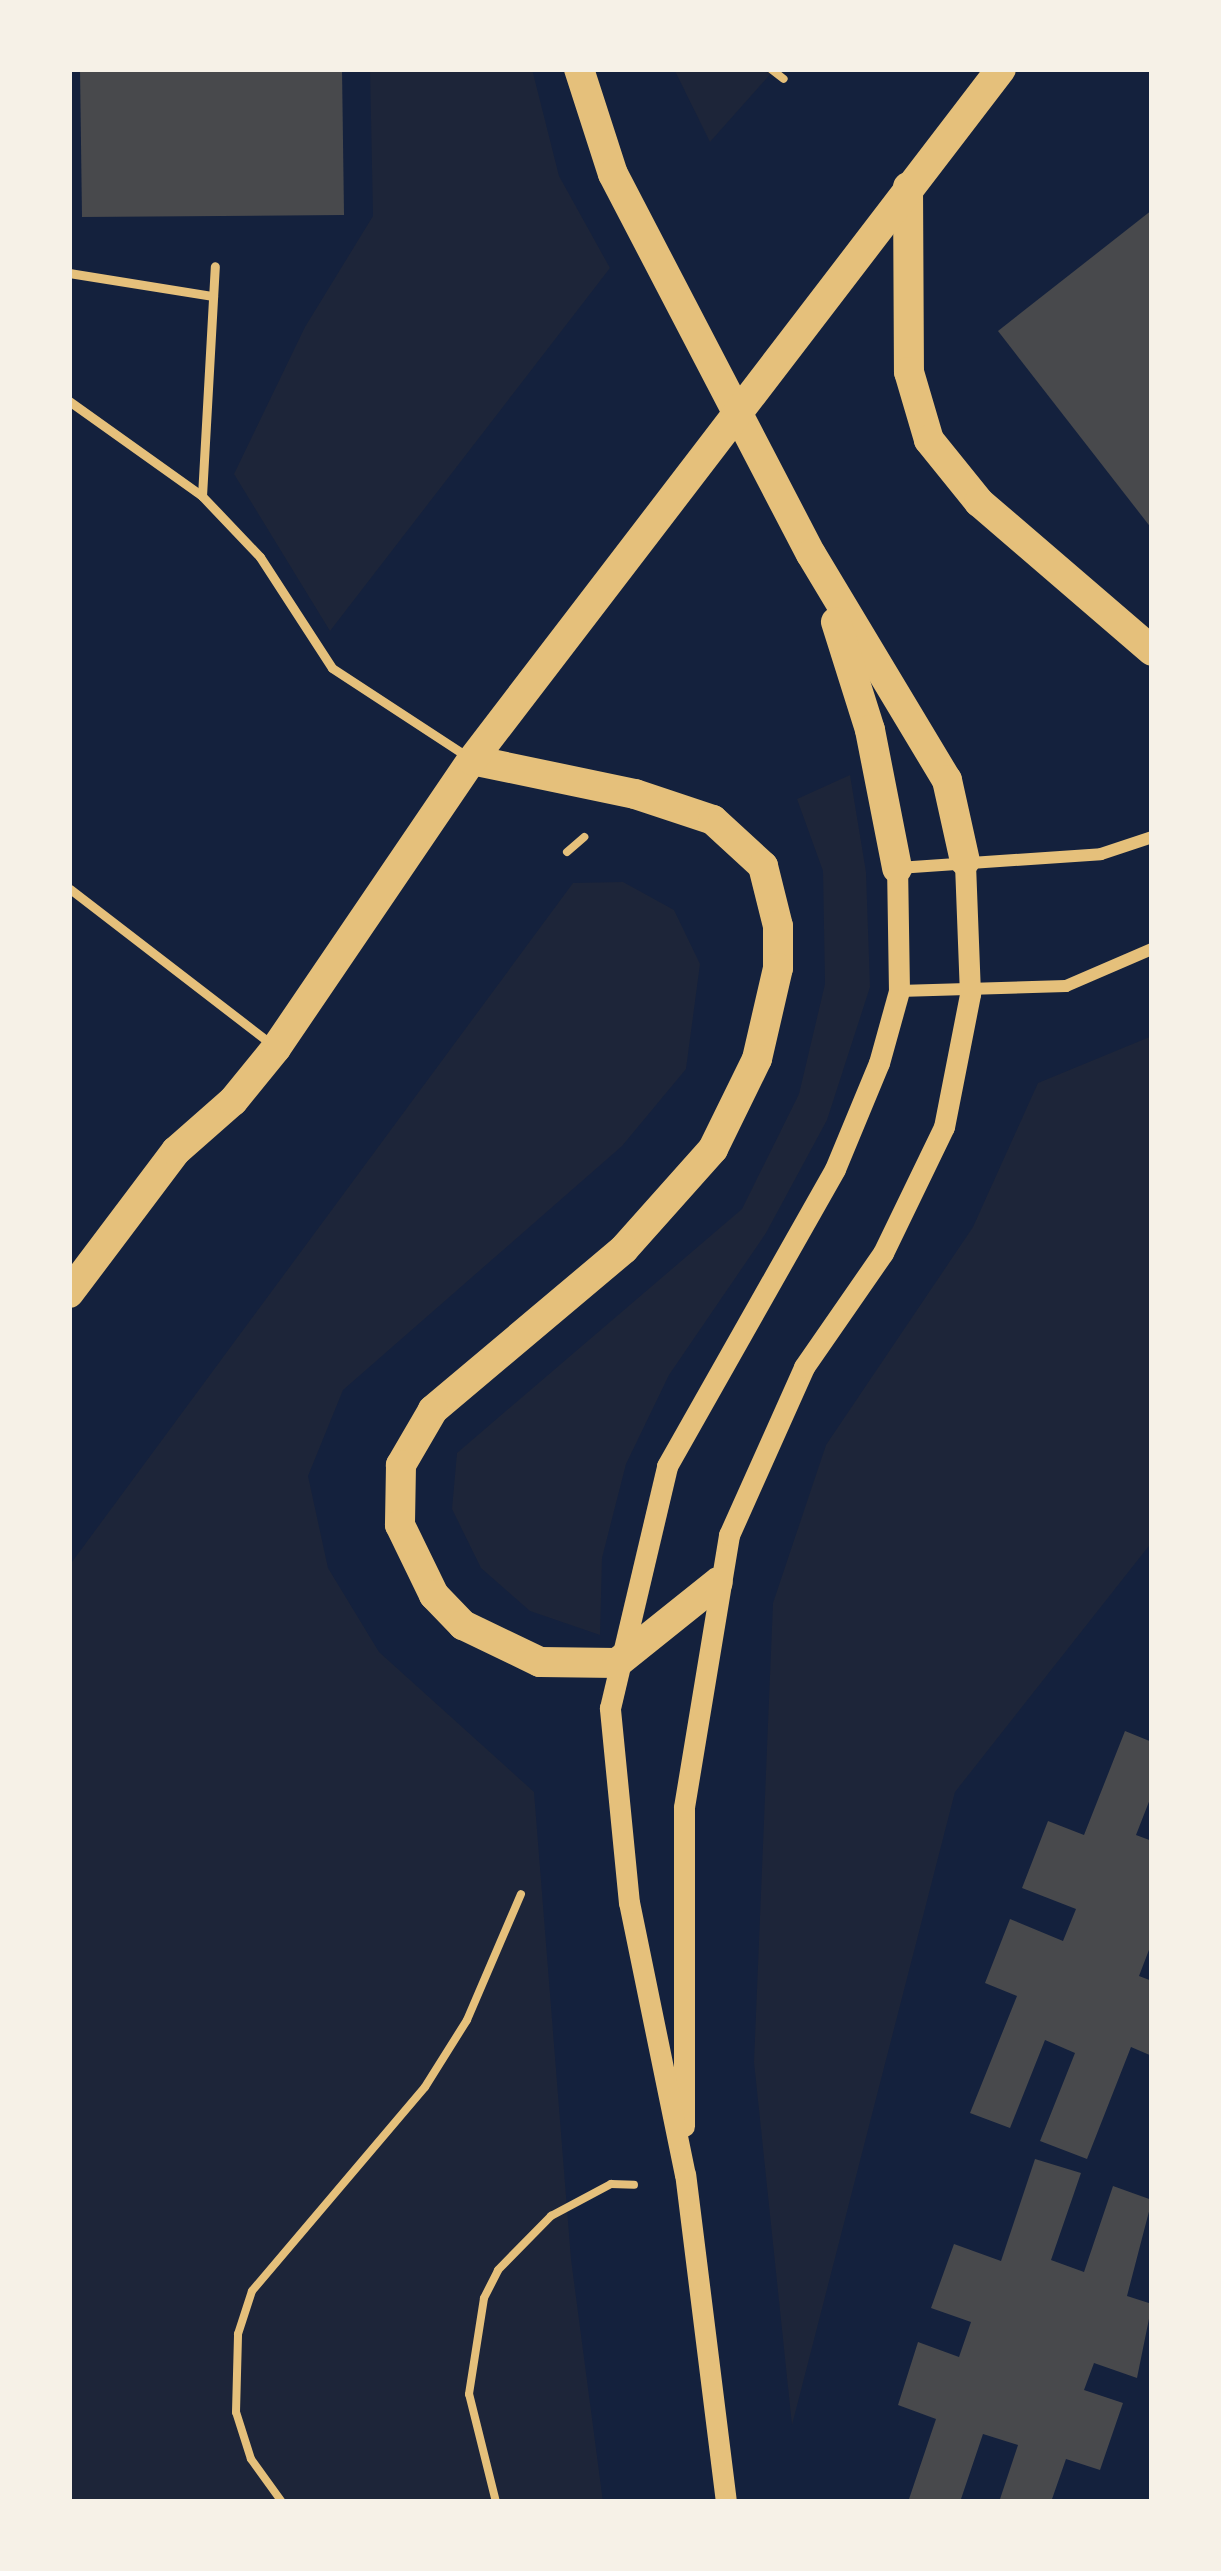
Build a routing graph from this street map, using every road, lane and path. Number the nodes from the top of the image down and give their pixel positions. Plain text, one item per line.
1 (579, 69) edge
2 (771, 69) edge
3 (972, 69) edge
4 (1001, 69) edge
5 (784, 79) dead end
6 (974, 102) junction
7 (908, 187) junction
8 (215, 266) dead end
9 (69, 273) edge
10 (213, 296) junction
11 (69, 401) edge
12 (202, 496) junction
13 (811, 554) junction
14 (1152, 651) edge
15 (472, 760) junction
16 (1152, 836) edge
17 (965, 861) junction
18 (897, 868) junction
19 (70, 889) edge
20 (1152, 949) edge
21 (899, 991) junction
22 (970, 994) junction
23 (276, 1048) junction
24 (69, 1293) edge
25 (718, 1582) junction
26 (617, 1663) junction
27 (521, 1894) dead end
28 (685, 2175) junction
29 (634, 2185) dead end
30 (281, 2502) edge
31 (496, 2502) edge
32 (726, 2502) edge

1 - 13 main road
2 - 5 path
3 - 6 main road
4 - 6 main road
6 - 7 main road
7 - 14 main road
7 - 15 main road
8 - 10 lane
9 - 10 lane
10 - 12 lane
11 - 12 lane
12 - 15 lane
13 - 17 main road
13 - 18 main road
15 - 23 main road
15 - 26 main road
16 - 17 street
17 - 18 street
17 - 22 street
18 - 21 street
19 - 23 lane
20 - 22 street
21 - 22 street
21 - 26 street
22 - 25 street
23 - 24 main road
25 - 26 main road
25 - 28 street
26 - 28 street
27 - 30 path
28 - 32 street
29 - 31 path

